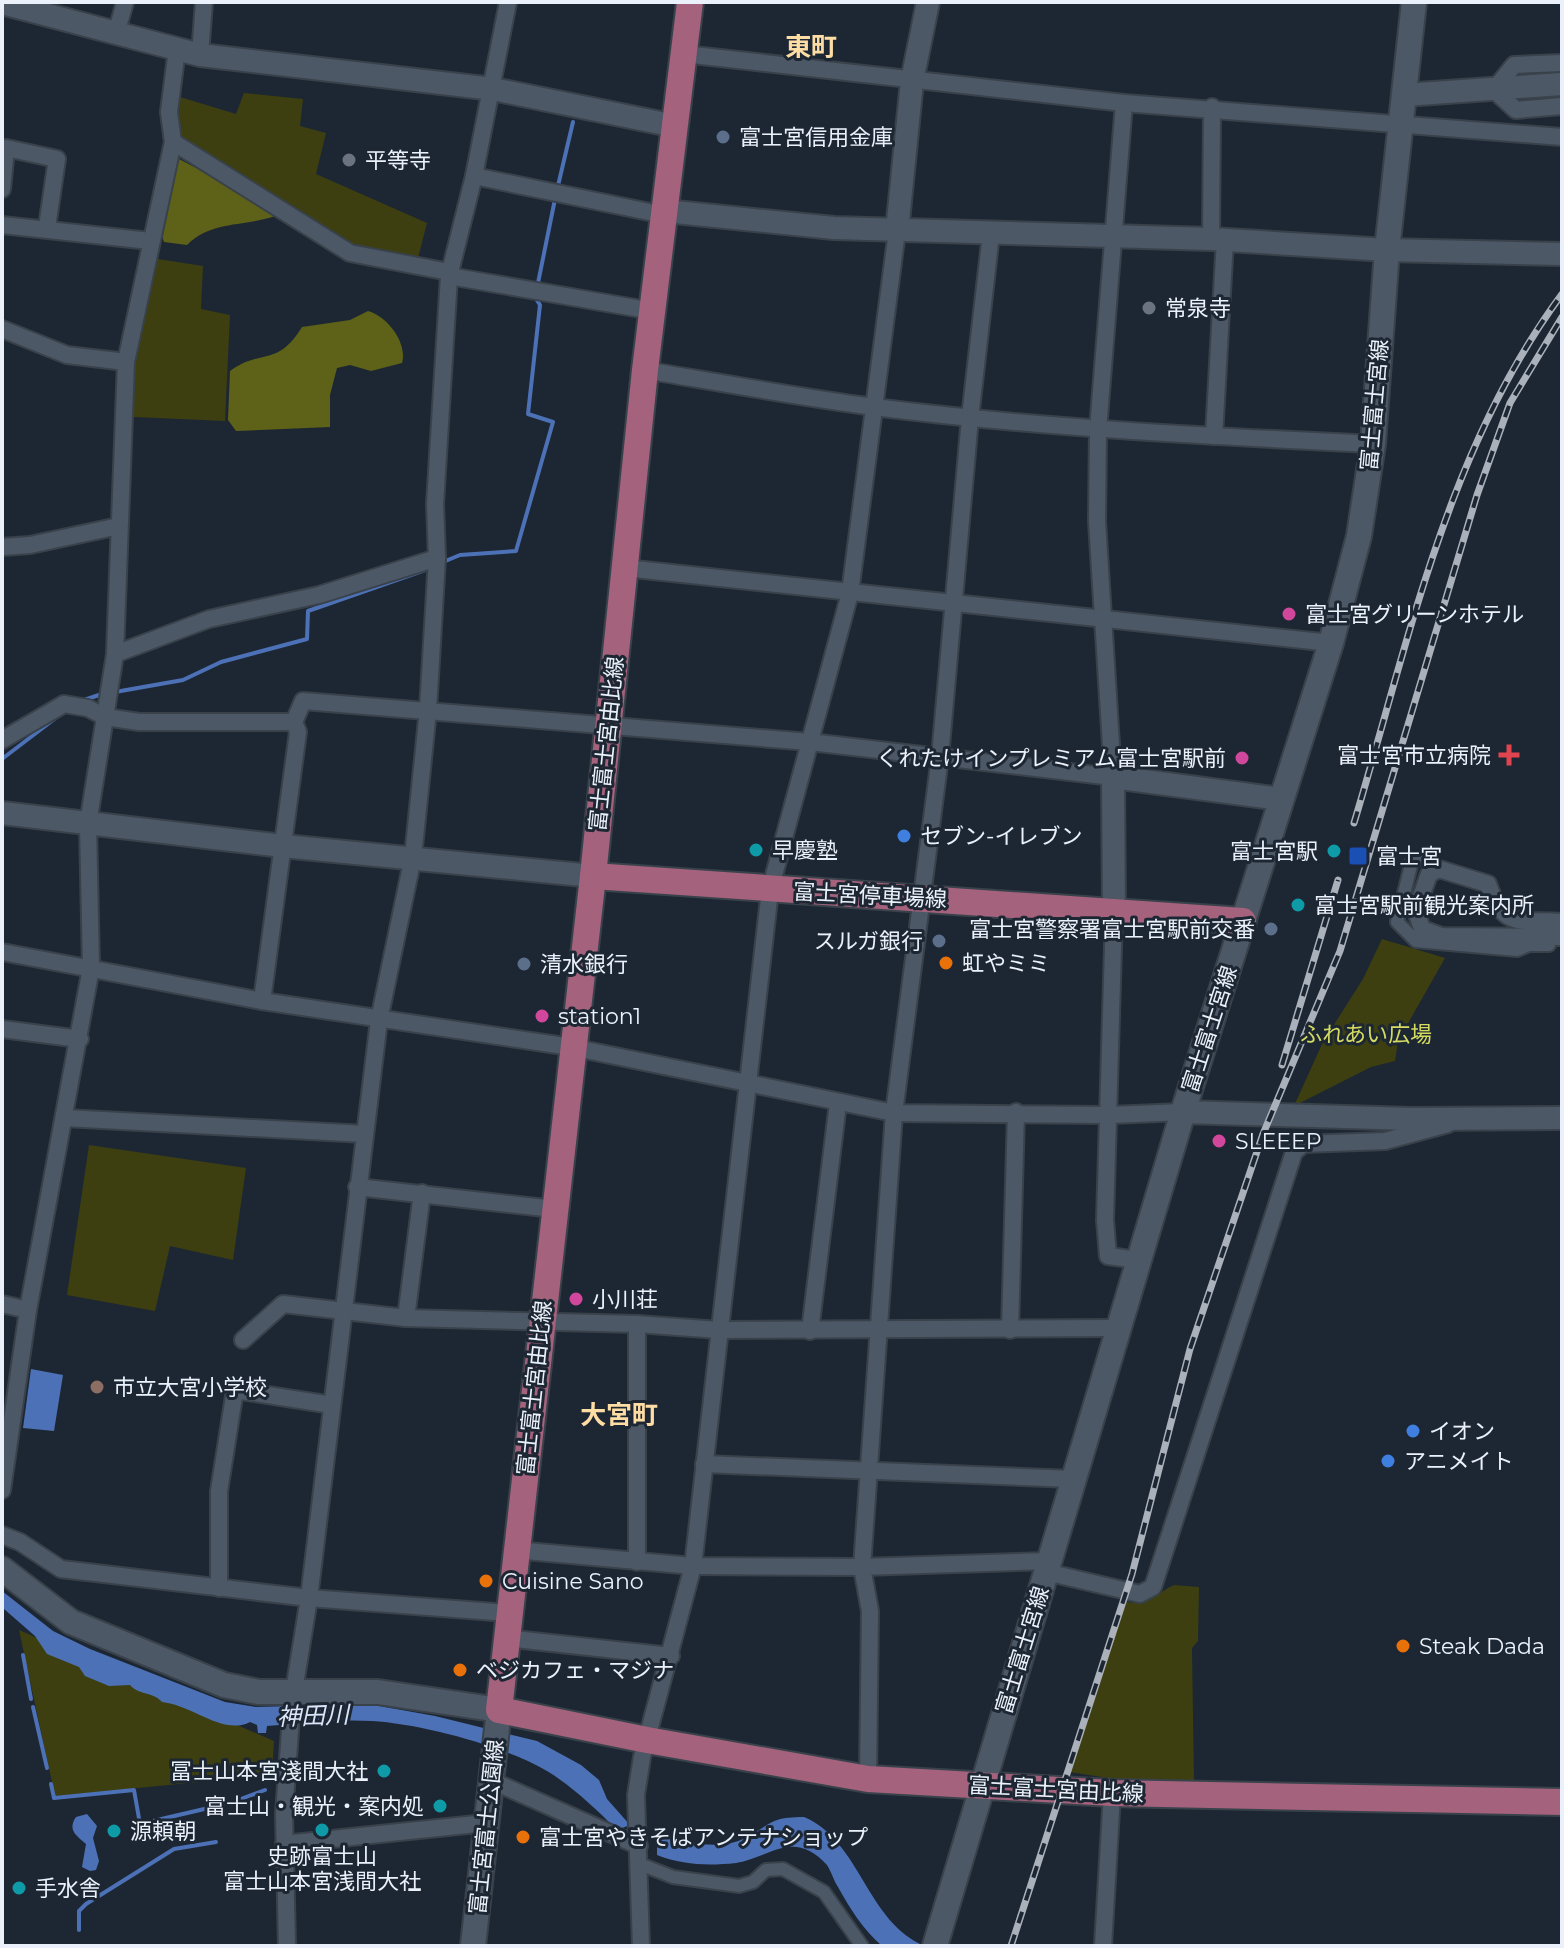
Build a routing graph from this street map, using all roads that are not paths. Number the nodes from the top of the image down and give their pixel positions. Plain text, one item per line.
1 (125, 2) edge
2 (204, 2) edge
3 (508, 2) edge
4 (690, 2) edge
5 (928, 2) edge
6 (1414, 2) edge
7 (2, 3) edge
8 (116, 34) junction
9 (177, 49) junction
10 (684, 54) junction
11 (200, 55) junction
12 (1562, 63) edge
13 (912, 81) junction
14 (1562, 84) edge
15 (493, 89) junction
16 (1494, 90) junction
17 (1404, 95) junction
18 (1124, 103) junction
19 (1562, 106) edge
20 (1212, 107) junction
21 (1400, 123) junction
22 (675, 126) junction
23 (1562, 137) edge
24 (173, 142) junction
25 (474, 176) junction
26 (2, 189) edge
27 (664, 213) junction
28 (2, 225) edge
29 (47, 227) junction
30 (897, 231) junction
31 (991, 234) junction
32 (1115, 237) junction
33 (1218, 239) junction
34 (150, 241) junction
35 (1387, 250) junction
36 (1562, 254) edge
37 (449, 274) junction
38 (653, 311) junction
39 (2, 329) edge
40 (126, 362) junction
41 (645, 370) junction
42 (872, 407) junction
43 (970, 418) junction
44 (1098, 430) junction
45 (1214, 436) junction
46 (1373, 444) junction
47 (119, 526) junction
48 (2, 547) edge
49 (437, 558) junction
50 (625, 568) junction
51 (850, 593) junction
52 (955, 603) junction
53 (1102, 620) junction
54 (1331, 643) junction
55 (115, 654) junction
56 (428, 710) junction
57 (105, 717) junction
58 (294, 722) junction
59 (609, 726) junction
60 (2, 740) edge
61 (810, 742) junction
62 (940, 757) junction
63 (1113, 777) junction
64 (1281, 799) junction
65 (2, 813) edge
66 (88, 824) junction
67 (283, 846) junction
68 (413, 857) junction
69 (1425, 857) dead end
70 (593, 876) junction
71 (770, 890) junction
72 (921, 897) junction
73 (1114, 913) junction
74 (1243, 921) junction
75 (1562, 922) edge
76 (1555, 941) edge
77 (2, 952) edge
78 (91, 968) junction
79 (262, 1001) junction
80 (379, 1020) junction
81 (2, 1029) edge
82 (80, 1039) junction
83 (571, 1047) junction
84 (748, 1083) junction
85 (838, 1103) junction
86 (1016, 1112) junction
87 (1183, 1112) junction
88 (894, 1113) junction
89 (1110, 1115) junction
90 (65, 1118) junction
91 (1562, 1118) edge
92 (1469, 1119) junction
93 (365, 1134) junction
94 (357, 1187) junction
95 (422, 1193) junction
96 (554, 1209) junction
97 (1138, 1260) junction
98 (2, 1304) edge
99 (28, 1310) junction
100 (343, 1313) junction
101 (406, 1318) junction
102 (542, 1322) junction
103 (637, 1324) junction
104 (879, 1328) junction
105 (1118, 1328) junction
106 (719, 1330) junction
107 (1010, 1330) junction
108 (810, 1331) junction
109 (243, 1340) dead end
110 (332, 1405) junction
111 (704, 1464) junction
112 (869, 1472) junction
113 (1073, 1479) junction
114 (2, 1490) edge
115 (2, 1535) edge
116 (515, 1550) junction
117 (637, 1562) junction
118 (693, 1566) junction
119 (862, 1567) junction
120 (1047, 1567) junction
121 (2, 1569) edge
122 (219, 1588) junction
123 (309, 1598) junction
124 (506, 1626) junction
125 (671, 1656) junction
126 (293, 1697) junction
127 (496, 1730) junction
128 (647, 1740) junction
129 (868, 1779) junction
130 (490, 1780) junction
131 (982, 1784) junction
132 (1112, 1793) junction
133 (1562, 1802) edge
134 (486, 1823) junction
135 (284, 1844) junction
136 (639, 1846) junction
137 (640, 1864) junction
138 (935, 1945) edge
139 (287, 1946) edge
140 (473, 1946) edge
141 (641, 1946) edge
142 (862, 1946) edge
143 (1103, 1946) edge

1 - 8 street
2 - 11 street
3 - 15 street
4 - 10 main road, 富士富士宮由比線
5 - 13 street
6 - 17 main road, 富士富士宮線
7 - 8 street
8 - 9 street
9 - 11 street
9 - 24 street
10 - 13 street
10 - 22 main road, 富士富士宮由比線
11 - 15 street
12 - 16 street
13 - 18 street
13 - 30 street
14 - 16 street
15 - 22 street
15 - 25 street
16 - 17 street
16 - 19 street
17 - 21 main road, 富士富士宮線
18 - 20 street
18 - 32 street
20 - 21 street
20 - 33 street
21 - 23 street
21 - 35 main road, 富士富士宮線
22 - 27 main road, 富士富士宮由比線
24 - 34 street
24 - 37 street
25 - 27 street
25 - 37 street
26 - 29 street
27 - 30 street
27 - 38 main road, 富士富士宮由比線
28 - 29 street
29 - 34 street
30 - 31 street
30 - 42 street
31 - 32 street
31 - 43 street
32 - 33 street
32 - 44 street
33 - 35 street
33 - 45 street
34 - 40 street
35 - 36 street
35 - 46 main road, 富士富士宮線
37 - 38 street
37 - 49 street
38 - 41 main road, 富士富士宮由比線
39 - 40 street
40 - 47 street
41 - 42 street
41 - 50 main road, 富士富士宮由比線
42 - 43 street
42 - 51 street
43 - 44 street
43 - 52 street
44 - 45 street
44 - 53 street
45 - 46 street
46 - 54 main road, 富士富士宮線
47 - 48 street
47 - 55 street
49 - 55 street
49 - 56 street
50 - 51 street
50 - 59 main road, 富士富士宮由比線
51 - 52 street
51 - 61 street
52 - 53 street
52 - 62 street
53 - 54 street
53 - 63 street
54 - 64 main road, 富士富士宮線
55 - 57 street
56 - 58 street
56 - 59 street
56 - 68 street
57 - 58 street
57 - 60 street
57 - 66 street
58 - 67 street
59 - 61 street
59 - 70 main road, 富士富士宮由比線
61 - 62 street
61 - 71 street
62 - 63 street
62 - 72 street
63 - 64 street
63 - 73 street
64 - 74 main road, 富士富士宮線
65 - 66 street
66 - 67 street
66 - 78 street
67 - 68 street
67 - 79 street
68 - 70 street
68 - 80 street
69 - 76 street
70 - 71 main road, 富士宮停車場線
70 - 83 main road, 富士富士宮由比線
71 - 72 main road, 富士宮停車場線
71 - 84 street
72 - 73 main road, 富士宮停車場線
72 - 88 street
73 - 74 main road, 富士宮停車場線
73 - 89 street
74 - 87 main road, 富士富士宮線
75 - 76 street
77 - 78 street
78 - 79 street
78 - 82 street
79 - 80 street
80 - 83 street
80 - 93 street
81 - 82 street
82 - 90 street
83 - 84 street
83 - 96 main road, 富士富士宮由比線
84 - 85 street
84 - 106 street
85 - 88 street
85 - 108 street
86 - 88 street
86 - 89 street
86 - 107 street
87 - 89 street
87 - 92 street
87 - 97 main road, 富士富士宮線
88 - 104 street
89 - 97 street
90 - 93 street
90 - 99 street
91 - 92 street
92 - 120 street
93 - 94 street
94 - 95 street
94 - 100 street
95 - 96 street
95 - 101 street
96 - 102 main road, 富士富士宮由比線
97 - 105 main road, 富士富士宮線
98 - 99 street
99 - 114 street
100 - 101 street
100 - 109 street
100 - 110 street
101 - 102 street
102 - 103 street
102 - 116 main road, 富士富士宮由比線
103 - 106 street
103 - 117 street
104 - 107 street
104 - 108 street
104 - 112 street
105 - 107 street
105 - 113 main road, 富士富士宮線
106 - 108 street
106 - 111 street
110 - 122 street
110 - 123 street
111 - 112 street
111 - 118 street
112 - 113 street
112 - 119 street
113 - 120 main road, 富士富士宮線
115 - 122 street
116 - 117 street
116 - 124 main road, 富士富士宮由比線
117 - 118 street
118 - 119 street
118 - 125 street
119 - 120 street
119 - 129 street
120 - 131 main road, 富士富士宮線
121 - 126 main road, 富士宮富士公園線
122 - 123 street
123 - 124 street
123 - 126 street
124 - 125 street
124 - 127 main road, 富士富士宮由比線
125 - 128 street
126 - 127 main road, 富士宮富士公園線
126 - 135 street
127 - 128 main road, 富士富士宮由比線
127 - 130 main road, 富士宮富士公園線
128 - 129 main road, 富士富士宮由比線
128 - 136 street
129 - 131 main road, 富士富士宮由比線
130 - 134 main road, 富士宮富士公園線
130 - 136 street
131 - 132 main road, 富士富士宮由比線
131 - 138 main road, 富士富士宮線
132 - 133 main road, 富士富士宮由比線
132 - 143 street
134 - 135 street
134 - 140 main road, 富士宮富士公園線
135 - 139 street
136 - 137 street
137 - 141 street
137 - 142 street

